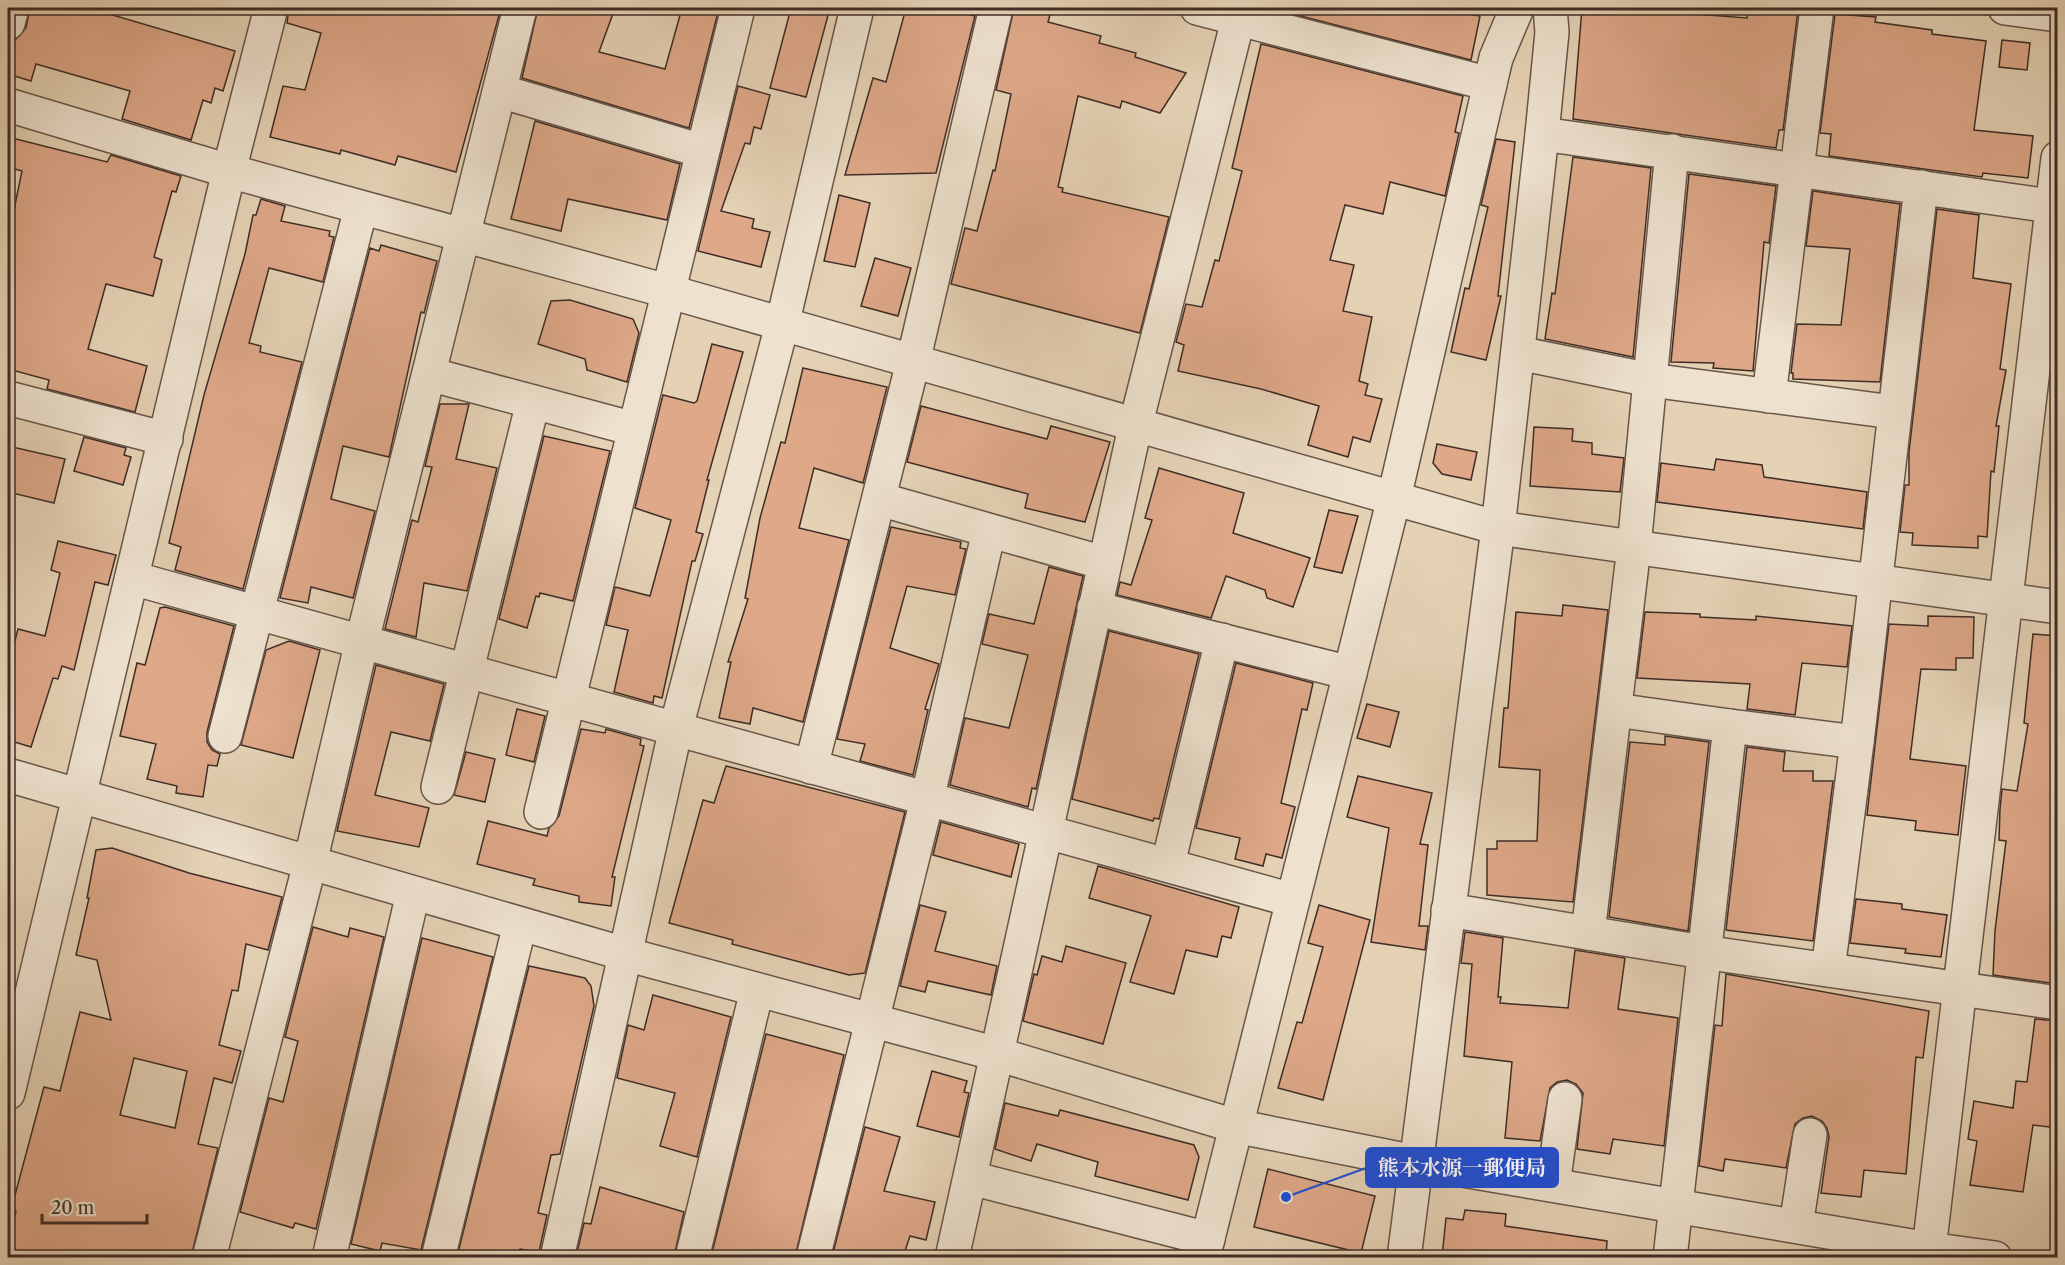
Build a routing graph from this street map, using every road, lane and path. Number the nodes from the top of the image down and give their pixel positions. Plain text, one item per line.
1 (12, 8) edge
2 (272, 8) edge
3 (520, 8) edge
4 (738, 8) edge
5 (857, 8) edge
6 (996, 8) edge
7 (1197, 8) edge
8 (1517, 8) edge
9 (1550, 8) edge
10 (1817, 8) edge
11 (2005, 8) edge
12 (1240, 13) edge
13 (2058, 15) edge
14 (8, 23) edge
15 (1490, 84) junction
16 (500, 91) junction
17 (8, 105) edge
18 (1542, 134) junction
19 (1672, 150) junction
20 (702, 151) junction
21 (2058, 158) edge
22 (1798, 169) junction
23 (229, 171) junction
24 (1921, 187) junction
25 (361, 207) junction
26 (2055, 207) edge
27 (464, 236) junction
28 (667, 291) junction
29 (782, 325) junction
30 (1518, 353) junction
31 (913, 362) junction
32 (429, 374) junction
33 (1650, 380) junction
34 (1769, 396) junction
35 (8, 398) edge
36 (533, 402) junction
37 (1893, 412) junction
38 (1135, 427) junction
39 (634, 429) junction
40 (166, 439) junction
41 (1394, 498) junction
42 (879, 499) junction
43 (1498, 528) junction
44 (988, 531) junction
45 (1634, 547) junction
46 (1104, 563) junction
47 (132, 578) junction
48 (1876, 581) junction
49 (2008, 599) junction
50 (2058, 607) edge
51 (1094, 608) junction
52 (256, 612) junction
53 (1222, 640) junction
54 (362, 641) junction
55 (465, 670) junction
56 (1350, 673) junction
57 (569, 699) junction
58 (1615, 710) junction
59 (1730, 726) junction
60 (676, 728) junction
61 (225, 736) dead end
62 (1857, 742) junction
63 (811, 767) junction
64 (8, 775) edge
65 (438, 787) dead end
66 (80, 796) junction
67 (927, 800) junction
68 (542, 812) dead end
69 (1044, 833) junction
70 (310, 863) junction
71 (1168, 864) junction
72 (413, 893) junction
73 (1292, 900) junction
74 (1448, 910) junction
75 (520, 924) junction
76 (1588, 933) junction
77 (1703, 952) junction
78 (625, 954) junction
79 (1828, 970) junction
80 (1960, 988) junction
81 (757, 990) junction
82 (2058, 1003) edge
83 (872, 1021) junction
84 (997, 1054) junction
85 (8, 1093) edge
86 (1565, 1099) dead end
87 (1235, 1126) junction
88 (1810, 1136) dead end
89 (1415, 1162) junction
90 (971, 1178) junction
91 (1553, 1185) junction
92 (1676, 1206) junction
93 (1796, 1227) junction
94 (1205, 1248) edge
95 (1928, 1253) edge
96 (209, 1257) edge
97 (329, 1257) edge
98 (438, 1257) edge
99 (557, 1257) edge
100 (692, 1257) edge
101 (813, 1257) edge
102 (952, 1257) edge
103 (1404, 1257) edge
104 (1670, 1257) edge
105 (1995, 1257) edge

1 - 14 street
2 - 23 street
3 - 16 street
4 - 20 street
5 - 29 street
6 - 31 street
7 - 12 street
8 - 15 street
9 - 18 street
10 - 22 street
11 - 13 street
12 - 15 street
12 - 38 street
15 - 41 street
16 - 20 street
16 - 27 street
17 - 23 street
18 - 19 street
18 - 30 street
19 - 22 street
19 - 33 street
20 - 28 street
21 - 26 street
22 - 24 street
22 - 34 street
23 - 25 street
23 - 40 street
24 - 26 street
24 - 37 street
25 - 27 street
25 - 52 street
26 - 49 street
27 - 28 street
27 - 32 street
28 - 29 street
28 - 39 street
29 - 31 street
29 - 60 street
30 - 33 street
30 - 43 street
31 - 38 street
31 - 42 street
32 - 36 street
32 - 54 street
33 - 34 street
33 - 45 street
34 - 37 street
35 - 40 street
36 - 39 street
36 - 55 street
37 - 48 street
38 - 41 street
38 - 46 street
39 - 57 street
40 - 47 street
41 - 43 street
41 - 56 street
42 - 44 street
42 - 63 street
43 - 45 street
43 - 74 street
44 - 46 street
44 - 67 street
45 - 48 street
45 - 58 street
46 - 51 street
47 - 52 street
47 - 66 street
48 - 49 street
48 - 62 street
49 - 50 street
49 - 80 street
51 - 53 street
51 - 69 street
52 - 54 street
52 - 61 street
53 - 56 street
53 - 71 street
54 - 55 street
54 - 70 street
55 - 57 street
55 - 65 street
56 - 73 street
57 - 60 street
57 - 68 street
58 - 59 street
58 - 76 street
59 - 62 street
59 - 77 street
60 - 63 street
60 - 78 street
62 - 79 street
63 - 67 street
64 - 66 street
66 - 70 street
66 - 85 street
67 - 69 street
67 - 83 street
69 - 71 street
69 - 84 street
70 - 72 street
70 - 96 street
71 - 73 street
72 - 75 street
72 - 97 street
73 - 87 street
74 - 76 street
74 - 89 street
75 - 78 street
75 - 98 street
76 - 77 street
77 - 79 street
77 - 92 street
78 - 81 street
78 - 99 street
79 - 80 street
80 - 82 street
80 - 95 street
81 - 83 street
81 - 100 street
83 - 84 street
83 - 101 street
84 - 87 street
84 - 90 street
86 - 91 street
87 - 89 street
87 - 94 street
88 - 93 street
89 - 91 street
89 - 103 street
90 - 94 street
90 - 102 street
91 - 92 street
92 - 93 street
92 - 104 street
93 - 95 street
95 - 105 street

